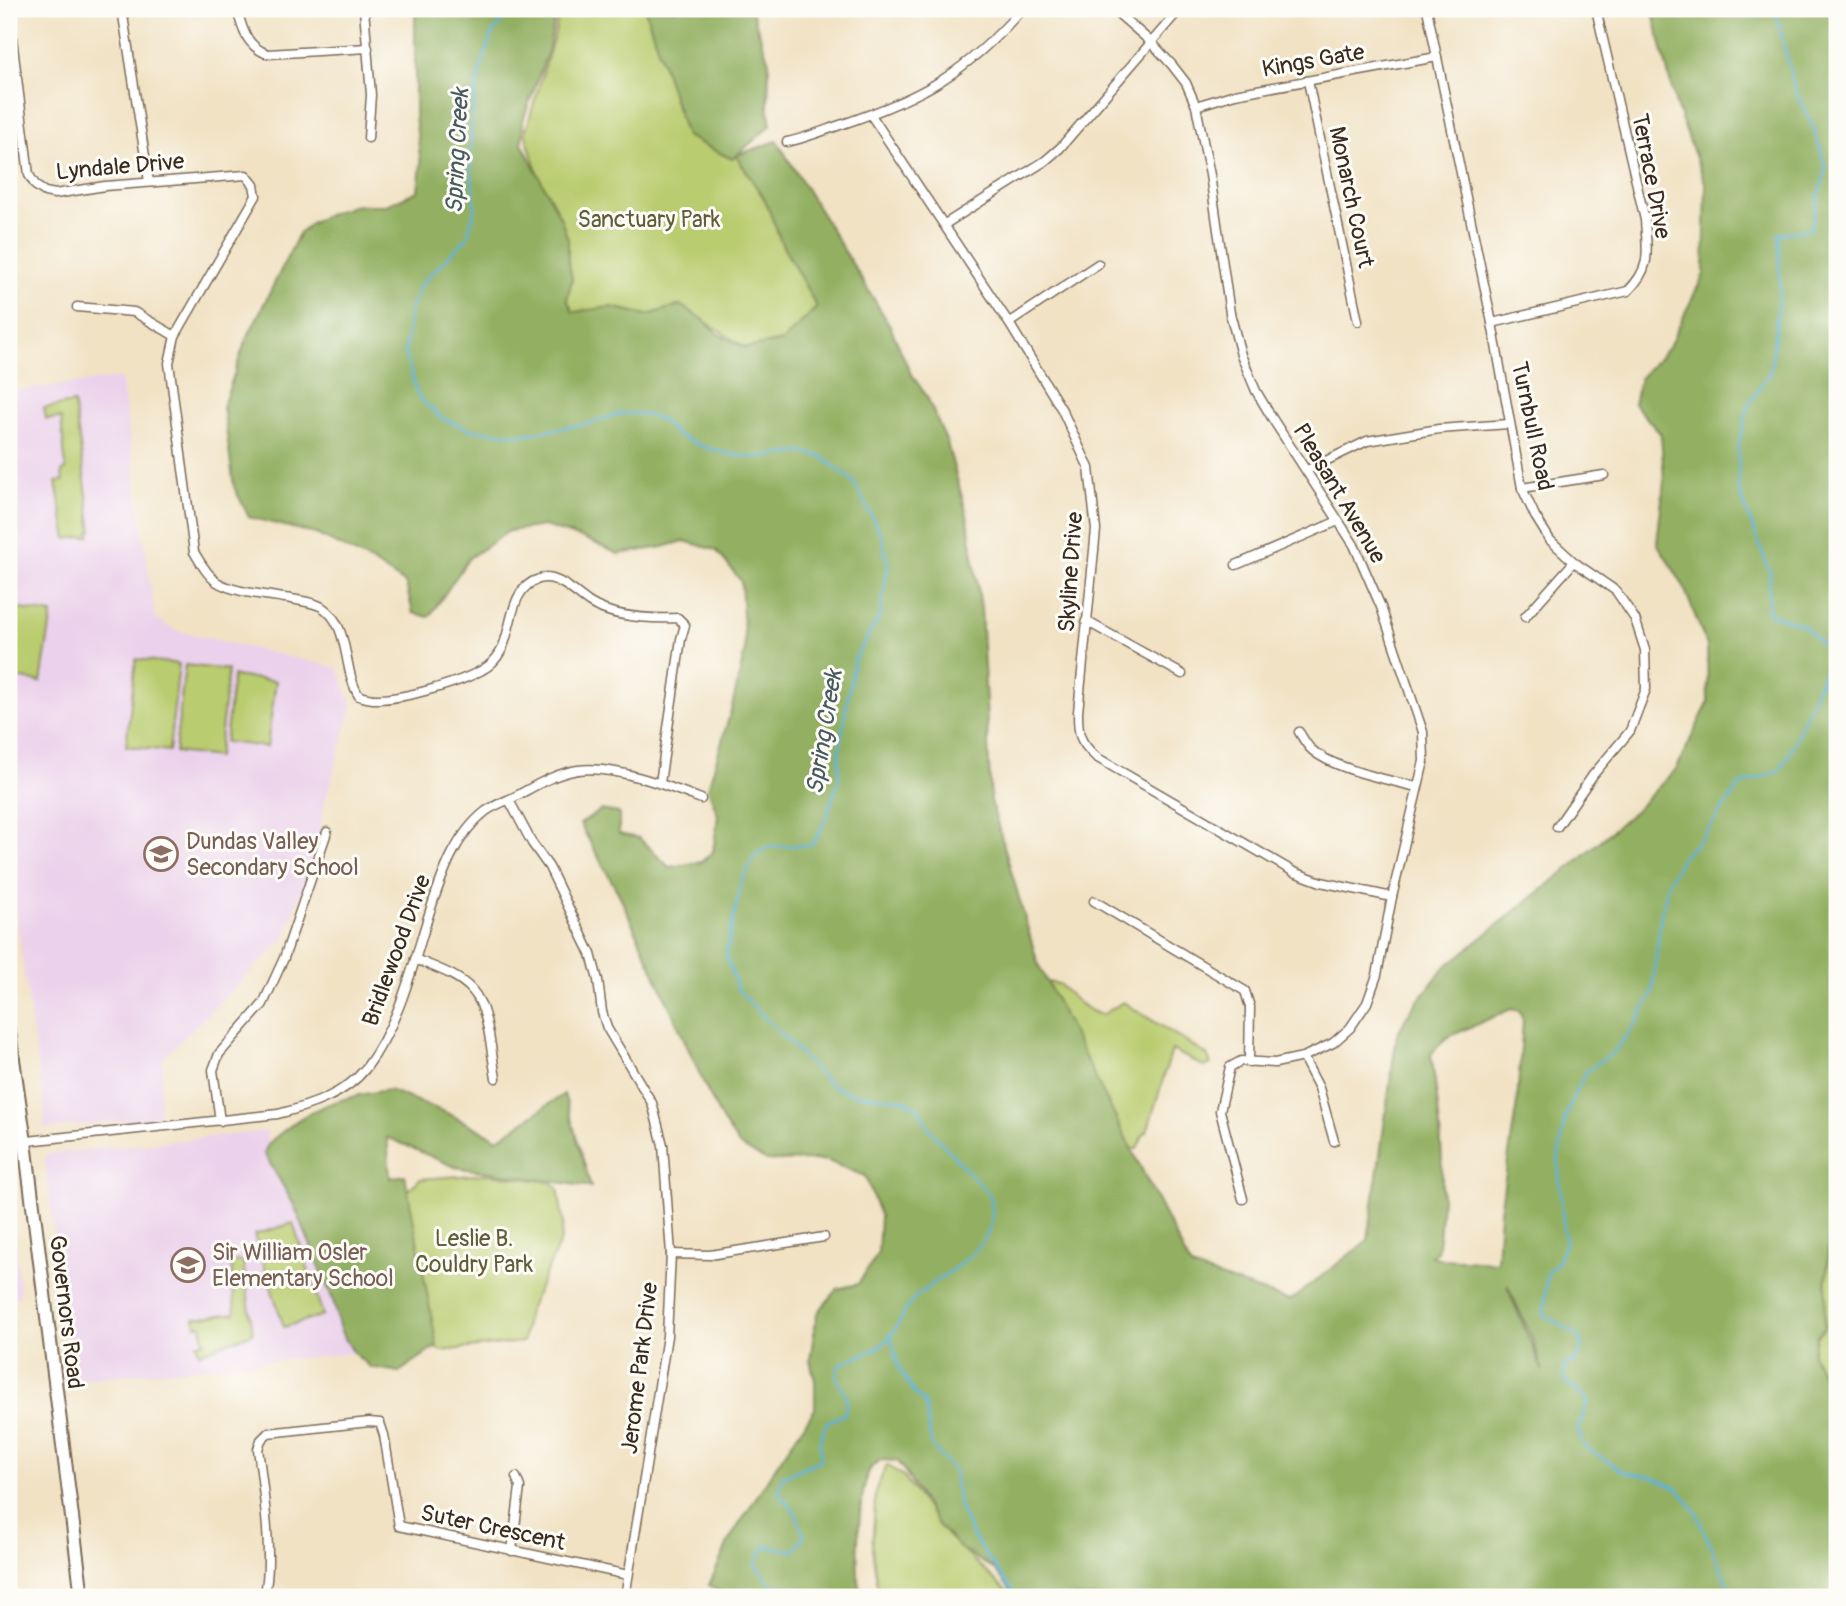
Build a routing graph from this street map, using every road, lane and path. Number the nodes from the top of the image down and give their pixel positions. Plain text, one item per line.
1 (122, 9) edge
2 (237, 9) edge
3 (364, 9) edge
4 (1022, 9) edge
5 (1113, 9) edge
6 (1180, 9) edge
7 (1427, 9) edge
8 (1596, 9) edge
9 (9, 14) edge
10 (1151, 41) junction
11 (368, 48) junction
12 (1437, 57) junction
13 (1308, 81) junction
14 (1196, 106) junction
15 (871, 114) junction
16 (368, 138) dead end
17 (787, 142) dead end
18 (149, 182) junction
19 (945, 225) junction
20 (1098, 264) dead end
21 (77, 307) dead end
22 (1358, 321) dead end
23 (1009, 323) junction
24 (1492, 323) junction
25 (175, 336) junction
26 (1510, 424) junction
27 (1307, 470) junction
28 (1604, 475) dead end
29 (1522, 488) junction
30 (1338, 521) junction
31 (1574, 562) junction
32 (1236, 565) dead end
33 (1525, 617) dead end
34 (1086, 621) junction
35 (1182, 674) dead end
36 (1299, 732) dead end
37 (660, 783) junction
38 (1417, 787) junction
39 (701, 799) dead end
40 (509, 800) junction
41 (1557, 827) dead end
42 (327, 832) dead end
43 (1392, 897) junction
44 (1094, 901) dead end
45 (415, 959) junction
46 (9, 1032) edge
47 (1303, 1057) junction
48 (1245, 1062) junction
49 (496, 1078) dead end
50 (220, 1121) junction
51 (1334, 1140) dead end
52 (25, 1142) junction
53 (9, 1143) edge
54 (1243, 1199) dead end
55 (824, 1237) dead end
56 (671, 1254) junction
57 (516, 1477) dead end
58 (512, 1551) junction
59 (628, 1575) junction
60 (82, 1597) edge
61 (264, 1597) edge
62 (625, 1597) edge

1 - 18 street
2 - 11 street
3 - 11 street
4 - 15 street
5 - 10 street, Pleasant Avenue
6 - 10 street
7 - 12 street, Turnbull Road
8 - 24 street, Terrace Drive
9 - 18 street, Lyndale Drive
10 - 14 street, Pleasant Avenue
10 - 19 street
11 - 16 street
12 - 13 street, Kings Gate
12 - 24 street, Turnbull Road
13 - 14 street, Kings Gate
13 - 22 street, Monarch Court
14 - 27 street, Pleasant Avenue
15 - 17 street
15 - 19 street, Skyline Drive
18 - 25 street, Lyndale Drive
19 - 23 street, Skyline Drive
20 - 23 street
21 - 25 street
23 - 34 street, Skyline Drive
24 - 26 street, Turnbull Road
25 - 37 street
26 - 27 street
26 - 29 street, Turnbull Road
27 - 30 street, Pleasant Avenue
28 - 29 street
29 - 31 street, Turnbull Road
30 - 32 street
30 - 38 street, Pleasant Avenue
31 - 33 street
31 - 41 street, Turnbull Road
34 - 35 street
34 - 43 street, Skyline Drive
36 - 38 street
37 - 39 street, Bridlewood Drive
37 - 40 street, Bridlewood Drive
38 - 43 street, Pleasant Avenue
40 - 45 street, Bridlewood Drive
40 - 56 street, Jerome Park Drive
42 - 50 street
43 - 47 street, Pleasant Avenue
44 - 48 street
45 - 49 street
45 - 50 street, Bridlewood Drive
46 - 52 main road, Governors Road
47 - 48 street, Pleasant Avenue
47 - 51 street
48 - 54 street
50 - 52 street, Bridlewood Drive
52 - 53 street, Bridlewood Drive
52 - 60 main road, Governors Road
55 - 56 street
56 - 59 street, Jerome Park Drive
57 - 58 street
58 - 59 street, Suter Crescent
58 - 61 street, Suter Crescent
59 - 62 street, Jerome Park Drive

